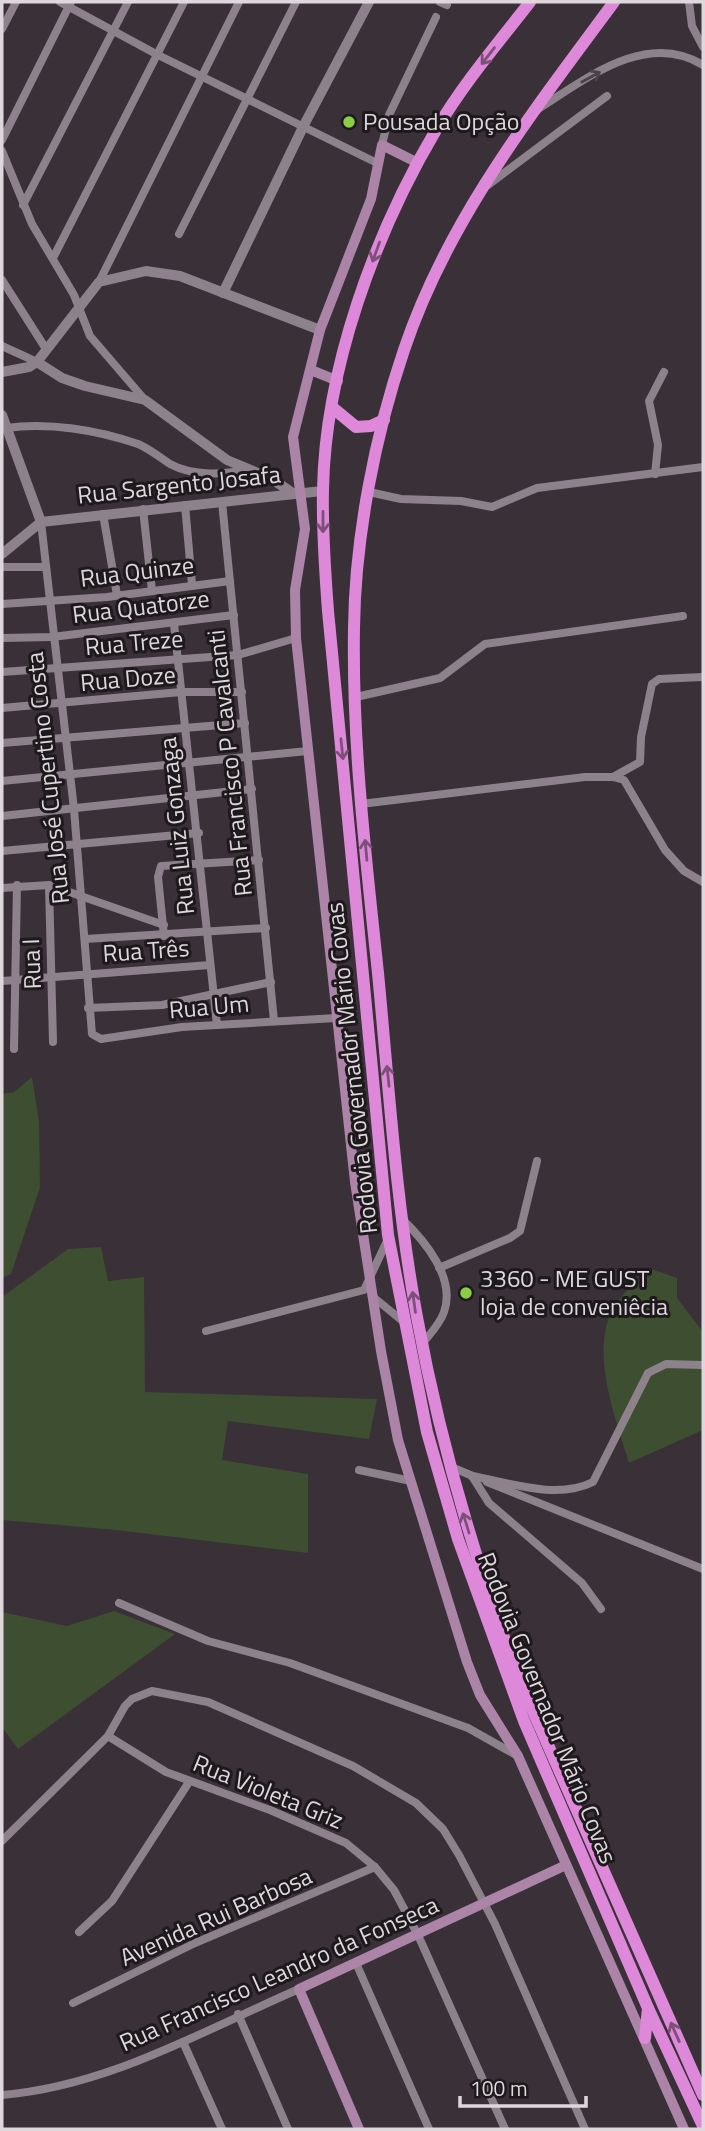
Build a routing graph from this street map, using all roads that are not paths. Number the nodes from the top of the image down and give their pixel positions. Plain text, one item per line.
1 (16, 2) edge
2 (60, 2) edge
3 (128, 2) edge
4 (184, 2) edge
5 (239, 2) edge
6 (296, 2) edge
7 (369, 2) edge
8 (530, 2) edge
9 (614, 2) edge
10 (689, 2) edge
11 (70, 4) edge
12 (436, 17) dead end
13 (2, 29) edge
14 (115, 30) junction
15 (703, 47) edge
16 (158, 55) junction
17 (703, 65) edge
18 (205, 76) junction
19 (607, 96) dead end
20 (248, 97) junction
21 (533, 113) junction
22 (304, 125) junction
23 (2, 141) edge
24 (382, 145) junction
25 (2, 151) edge
26 (418, 163) junction
27 (379, 164) junction
28 (480, 191) junction
29 (23, 205) junction
30 (178, 234) dead end
31 (53, 258) junction
32 (2, 280) edge
33 (99, 282) junction
34 (223, 293) junction
35 (80, 308) junction
36 (320, 330) junction
37 (2, 346) edge
38 (46, 349) junction
39 (37, 362) junction
40 (311, 370) junction
41 (2, 372) edge
42 (664, 372) dead end
43 (338, 381) junction
44 (145, 400) junction
45 (333, 408) junction
46 (2, 415) edge
47 (384, 420) junction
48 (6, 428) junction
49 (703, 467) edge
50 (249, 470) junction
51 (655, 474) junction
52 (323, 491) junction
53 (369, 492) junction
54 (298, 493) junction
55 (222, 502) junction
56 (186, 505) junction
57 (143, 509) junction
58 (103, 514) junction
59 (41, 522) junction
60 (2, 554) edge
61 (2, 567) edge
62 (44, 567) junction
63 (230, 581) junction
64 (192, 584) junction
65 (152, 591) junction
66 (117, 596) junction
67 (48, 601) junction
68 (2, 604) edge
69 (234, 615) junction
70 (683, 616) dead end
71 (174, 624) junction
72 (52, 637) junction
73 (2, 638) edge
74 (296, 638) junction
75 (238, 654) junction
76 (178, 658) junction
77 (56, 670) junction
78 (2, 672) edge
79 (703, 677) edge
80 (181, 692) junction
81 (242, 692) junction
82 (356, 697) junction
83 (61, 704) junction
84 (2, 708) edge
85 (244, 723) junction
86 (185, 725) junction
87 (65, 739) junction
88 (2, 743) edge
89 (308, 751) junction
90 (248, 755) junction
91 (189, 760) junction
92 (70, 775) junction
93 (613, 776) junction
94 (2, 781) edge
95 (252, 789) junction
96 (192, 797) junction
97 (361, 803) junction
98 (74, 809) junction
99 (2, 816) edge
100 (199, 833) junction
101 (77, 845) junction
102 (2, 851) edge
103 (259, 860) junction
104 (202, 866) junction
105 (703, 883) edge
106 (17, 885) junction
107 (49, 885) junction
108 (2, 888) edge
109 (80, 898) junction
110 (164, 925) junction
111 (266, 928) junction
112 (207, 932) junction
113 (164, 936) junction
114 (85, 939) junction
115 (210, 965) junction
116 (86, 975) junction
117 (52, 978) junction
118 (16, 980) junction
119 (2, 981) edge
120 (271, 982) junction
121 (213, 994) junction
122 (88, 1008) junction
123 (336, 1018) junction
124 (274, 1021) junction
125 (217, 1024) junction
126 (90, 1030) joint
127 (53, 1042) dead end
128 (14, 1049) dead end
129 (537, 1161) dead end
130 (402, 1219) junction
131 (388, 1235) junction
132 (439, 1268) junction
133 (370, 1280) junction
134 (369, 1294) junction
135 (407, 1324) junction
136 (206, 1331) dead end
137 (422, 1344) junction
138 (703, 1365) edge
139 (449, 1466) junction
140 (359, 1470) dead end
141 (472, 1476) junction
142 (411, 1481) junction
143 (703, 1568) edge
144 (119, 1603) dead end
145 (601, 1609) dead end
146 (108, 1736) junction
147 (518, 1756) junction
148 (188, 1782) junction
149 (2, 1841) edge
150 (566, 1865) junction
151 (375, 1867) junction
152 (485, 1903) junction
153 (79, 1932) dead end
154 (418, 1935) junction
155 (356, 1963) junction
156 (299, 1989) junction
157 (73, 2003) dead end
158 (648, 2008) junction
159 (238, 2014) junction
160 (645, 2038) junction
161 (183, 2042) junction
162 (2, 2095) edge
163 (703, 2095) edge
164 (703, 2126) edge
165 (222, 2129) edge
166 (288, 2129) edge
167 (359, 2129) edge
168 (429, 2129) edge
169 (505, 2129) edge
170 (585, 2129) edge
171 (684, 2129) edge

1 - 13 street
2 - 11 street
3 - 14 street
4 - 16 street
5 - 18 street
6 - 20 street
7 - 22 street
8 -> 26 highway, Rodovia Governador Mário Covas
9 - 21 highway, Rodovia Governador Mário Covas
10 - 15 street
11 - 14 street
11 - 23 street
12 - 24 street
14 - 16 street
14 - 29 street
16 - 18 street
16 - 31 street
21 -> 17 street
18 - 20 street
18 - 33 street
19 - 28 street
20 - 22 street
20 - 30 street
21 - 28 highway, Rodovia Governador Mário Covas
22 - 27 street
22 - 34 street
24 - 26 main road
24 - 27 main road
25 - 29 street
26 -> 43 highway, Rodovia Governador Mário Covas
27 - 36 main road
28 - 47 highway, Rodovia Governador Mário Covas
29 - 31 street
31 - 35 street
32 - 38 street
33 - 34 street
33 - 35 street
34 - 36 street
35 - 38 street
35 - 44 street
36 - 40 main road
37 - 39 street
38 - 39 street
39 - 41 street
39 - 44 street
40 - 43 main road
40 - 54 main road
42 - 51 street
43 - 45 highway, Rodovia Governador Mário Covas
44 - 50 street
45 - 47 highway
45 - 52 highway, Rodovia Governador Mário Covas
46 - 48 street
47 - 53 highway, Rodovia Governador Mário Covas
48 - 50 street
48 - 59 street
49 - 51 street
50 - 54 street
51 - 53 street
52 - 54 street, Rua Sargento Josafa
52 -> 131 highway, Rodovia Governador Mário Covas
53 - 82 highway, Rodovia Governador Mário Covas
54 - 55 street, Rua Sargento Josafa
54 - 74 main road
55 - 56 street, Rua Sargento Josafa
55 - 63 street, Rua Francisco P Cavalcanti
56 - 57 street, Rua Sargento Josafa
56 - 64 street
57 - 58 street, Rua Sargento Josafa
57 - 65 street
58 - 59 street, Rua Sargento Josafa
58 - 66 street
59 - 60 street
59 - 62 street, Rua José Cupertino Costa
61 - 62 street
62 - 67 street, Rua José Cupertino Costa
63 - 64 street, Rua Quinze
63 - 69 street, Rua Francisco P Cavalcanti
64 - 65 street, Rua Quinze
65 - 66 street, Rua Quinze
66 - 67 street, Rua Quinze
67 - 68 street, Rua Quinze
67 - 72 street, Rua José Cupertino Costa
69 - 71 street, Rua Quatorze
69 - 75 street, Rua Francisco P Cavalcanti
70 - 82 street
71 - 72 street, Rua Quatorze
71 - 76 street, Rua Luiz Gonzaga
72 - 73 street, Rua Quatorze
72 - 77 street, Rua José Cupertino Costa
74 - 75 street, Rua Treze
74 - 89 main road
75 - 76 street, Rua Treze
75 - 81 street, Rua Francisco P Cavalcanti
76 - 77 street, Rua Treze
76 - 80 street, Rua Luiz Gonzaga
77 - 78 street, Rua Treze
77 - 83 street, Rua José Cupertino Costa
79 - 93 street
80 - 81 street, Rua Doze
80 - 83 street, Rua Doze
80 - 86 street, Rua Luiz Gonzaga
81 - 85 street, Rua Francisco P Cavalcanti
82 - 97 highway, Rodovia Governador Mário Covas
83 - 84 street, Rua Doze
83 - 87 street, Rua José Cupertino Costa
85 - 86 street
85 - 90 street, Rua Francisco P Cavalcanti
86 - 87 street
86 - 91 street, Rua Luiz Gonzaga
87 - 88 street
87 - 92 street, Rua José Cupertino Costa
89 - 90 street
89 - 123 main road
90 - 91 street
90 - 95 street, Rua Francisco P Cavalcanti
91 - 92 street
91 - 96 street, Rua Luiz Gonzaga
92 - 94 street
92 - 98 street, Rua José Cupertino Costa
93 - 97 street
93 - 105 street
95 - 96 street
95 - 103 street, Rua Francisco P Cavalcanti
96 - 98 street
96 - 100 street, Rua Luiz Gonzaga
130 -> 97 highway, Rodovia Governador Mário Covas
98 - 99 street
98 - 101 street, Rua José Cupertino Costa
100 - 101 street
100 - 104 street, Rua Luiz Gonzaga
101 - 102 street
101 - 109 street, Rua José Cupertino Costa
103 - 104 street
103 - 111 street, Rua Francisco P Cavalcanti
104 - 110 street
104 - 112 street, Rua Luiz Gonzaga
106 - 107 street
106 - 108 street
106 - 118 street
107 - 109 street
107 - 117 street, Rua I
109 - 110 street
109 - 114 street, Rua José Cupertino Costa
110 - 113 street
111 - 112 street
111 - 120 street, Rua Francisco P Cavalcanti
112 - 113 street
112 - 115 street, Rua Luiz Gonzaga
113 - 114 street
114 - 116 street, Rua José Cupertino Costa
115 - 116 street, Rua Três
115 - 121 street, Rua Luiz Gonzaga
116 - 117 street, Rua Três
116 - 122 street, Rua José Cupertino Costa
117 - 118 street, Rua Três
117 - 127 street, Rua I
118 - 119 street, Rua Três
118 - 128 street
120 - 121 street
120 - 124 street, Rua Francisco P Cavalcanti
121 - 122 street
121 - 125 street, Rua Luiz Gonzaga
122 - 126 street, Rua José Cupertino Costa
123 - 124 street, Rua Um
123 - 133 main road
124 - 125 street, Rua Um
125 - 126 street, Rua Um
129 - 132 street
130 - 132 street
137 -> 130 highway, Rodovia Governador Mário Covas
131 - 133 street
131 - 135 highway, Rodovia Governador Mário Covas
132 - 137 street
133 - 134 main road
134 - 135 street
134 - 136 street
134 - 142 main road
135 - 158 highway, Rodovia Governador Mário Covas
137 - 139 highway, Rodovia Governador Mário Covas
138 - 141 street
139 - 141 street
163 -> 139 highway, Rodovia Governador Mário Covas
140 - 142 street
141 - 143 street
141 - 145 street
142 - 147 main road
144 - 147 street
146 - 148 street, Rua Violeta Griz
146 - 149 street
146 - 152 street
147 - 150 main road
148 - 151 street, Rua Violeta Griz
148 - 153 street
150 - 152 main road, Rua Francisco Leandro da Fonseca
150 - 160 main road
151 - 154 street, Rua Violeta Griz
151 - 157 street, Avenida Rui Barbosa
152 - 154 main road, Rua Francisco Leandro da Fonseca
152 - 170 street
154 - 155 main road, Rua Francisco Leandro da Fonseca
154 - 169 street, Rua Violeta Griz
155 - 156 main road, Rua Francisco Leandro da Fonseca
155 - 168 street
156 - 159 street, Rua Francisco Leandro da Fonseca
156 - 167 main road
158 - 160 highway
158 - 164 highway, Rodovia Governador Mário Covas
159 - 161 street, Rua Francisco Leandro da Fonseca
159 - 166 street
160 - 171 main road
161 - 162 street, Rua Francisco Leandro da Fonseca
161 - 165 street

